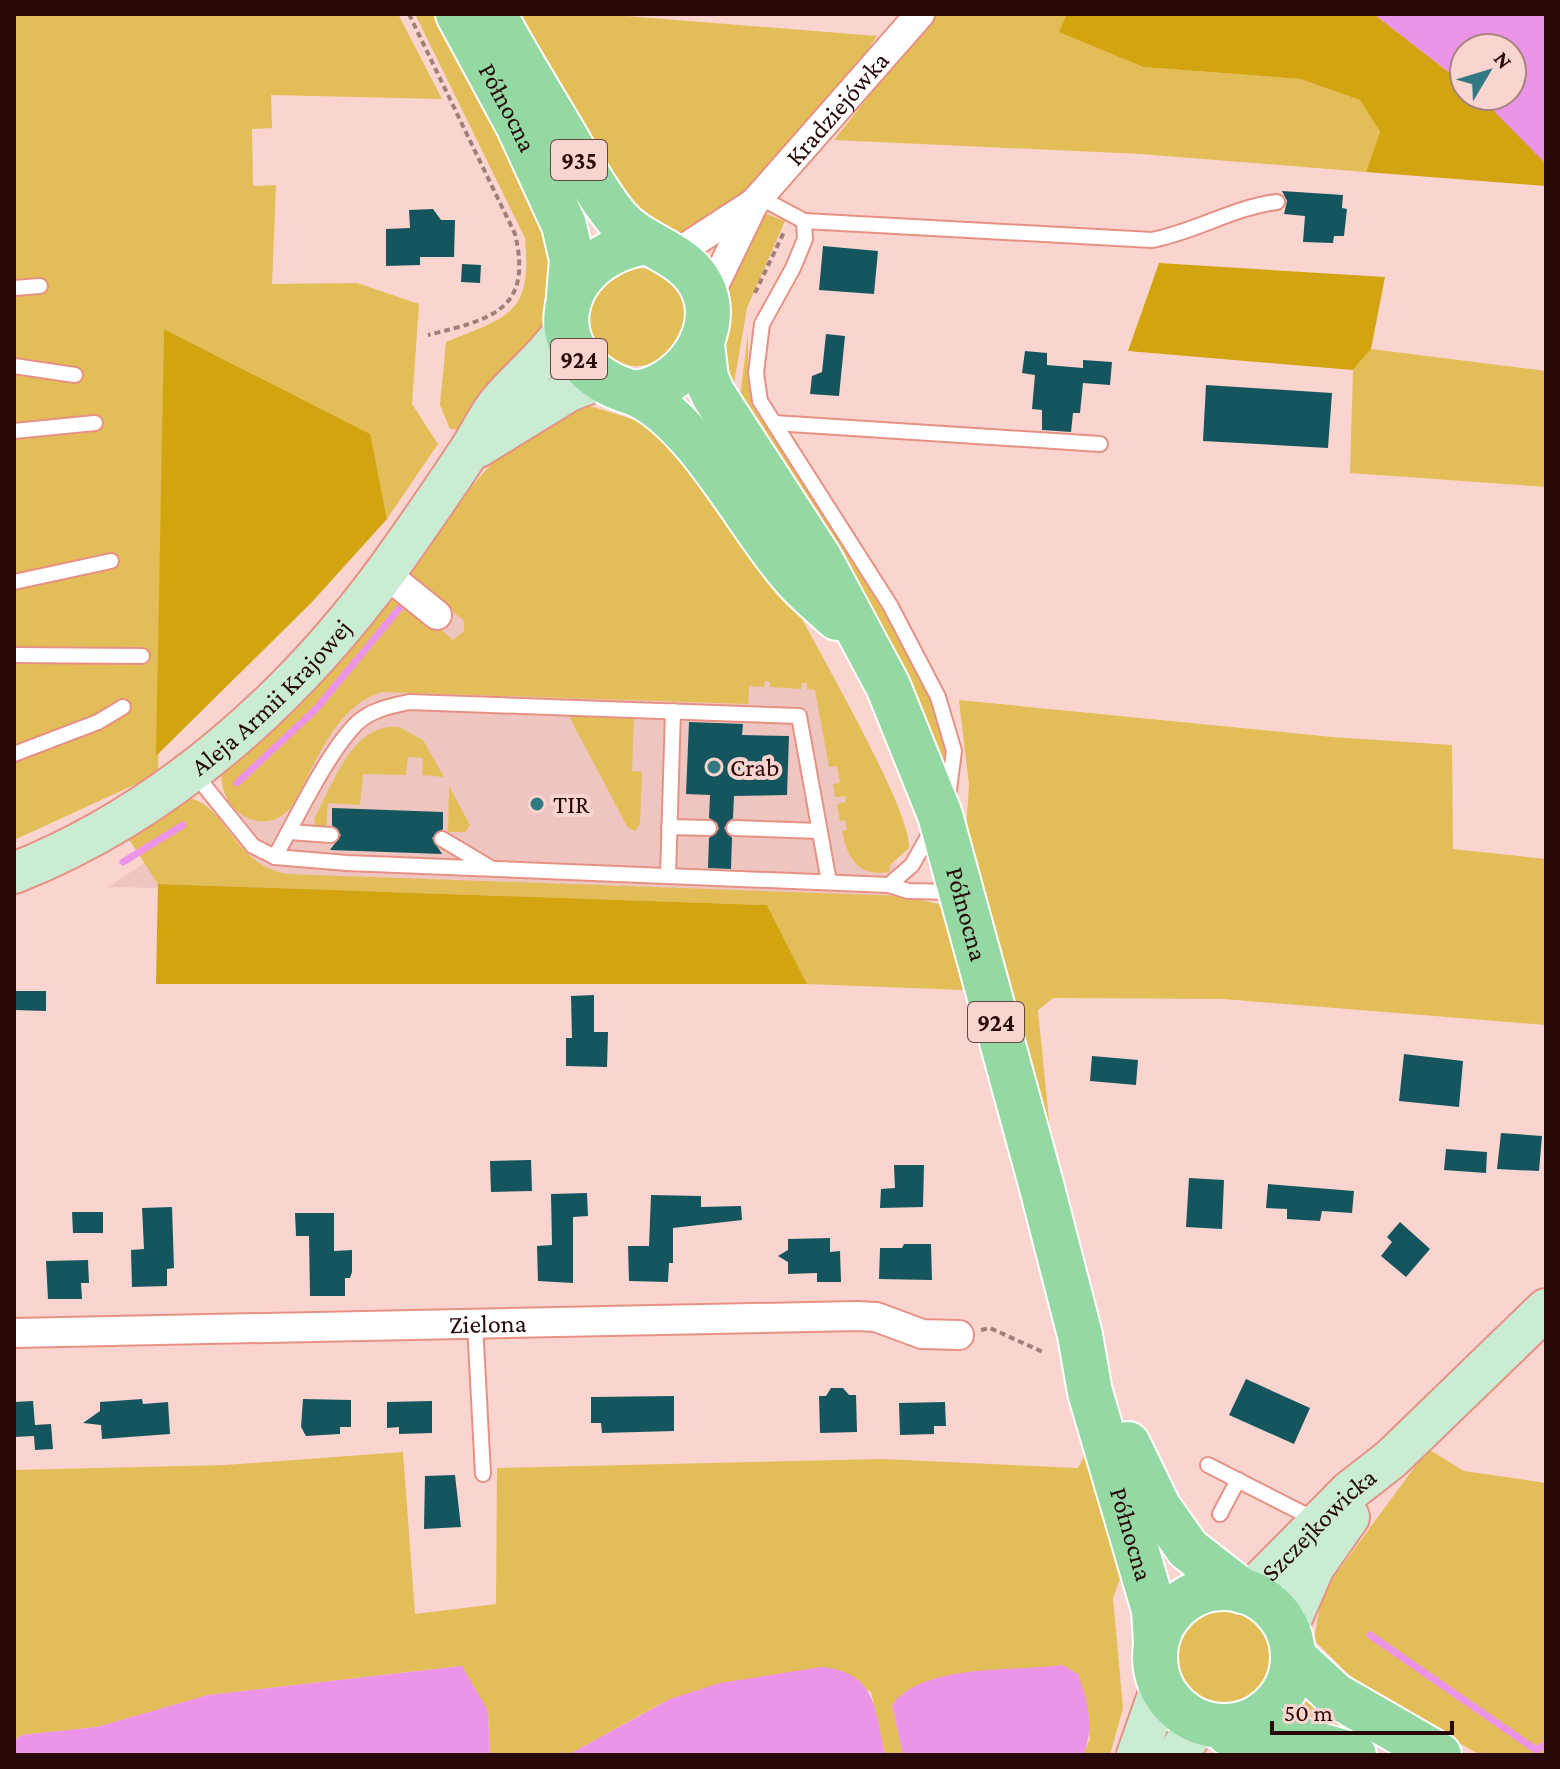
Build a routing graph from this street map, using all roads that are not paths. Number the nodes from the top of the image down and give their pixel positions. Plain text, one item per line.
1 (458, 14) edge
2 (494, 14) edge
3 (920, 14) edge
4 (757, 200) junction
5 (1277, 202) dead end
6 (804, 221) junction
7 (661, 249) junction
8 (40, 286) dead end
9 (14, 288) edge
10 (568, 311) junction
11 (704, 323) junction
12 (14, 366) edge
13 (75, 375) dead end
14 (617, 386) junction
15 (95, 423) dead end
16 (774, 423) junction
17 (14, 431) edge
18 (1100, 444) dead end
19 (468, 453) junction
20 (111, 561) dead end
21 (385, 573) junction
22 (14, 582) edge
23 (437, 615) dead end
24 (862, 641) junction
25 (14, 655) edge
26 (142, 656) dead end
27 (123, 707) dead end
28 (673, 711) junction
29 (14, 754) edge
30 (192, 770) junction
31 (940, 815) junction
32 (669, 827) junction
33 (709, 828) dead end
34 (734, 828) dead end
35 (819, 831) junction
36 (289, 832) junction
37 (331, 835) dead end
38 (442, 839) dead end
39 (275, 857) junction
40 (493, 869) junction
41 (14, 873) edge
42 (668, 876) junction
43 (829, 882) junction
44 (889, 885) junction
45 (963, 892) junction
46 (1546, 1309) edge
47 (475, 1324) junction
48 (14, 1333) edge
49 (959, 1335) road end
50 (1062, 1344) junction
51 (1391, 1459) junction
52 (1208, 1465) dead end
53 (483, 1474) dead end
54 (1238, 1480) junction
55 (1220, 1514) dead end
56 (1319, 1521) junction
57 (1246, 1592) junction
58 (1156, 1642) junction
59 (1290, 1642) junction
60 (1161, 1687) junction
61 (1188, 1739) edge
62 (1137, 1755) edge
63 (1354, 1755) edge
64 (1439, 1755) edge

1 - 10 main road, Północna / 935
2 - 7 main road, Północna / 935
3 - 4 street, Kradziejówka
4 - 6 lane
4 - 7 street, Kradziejówka
4 - 11 street, Kradziejówka
5 - 6 lane
6 - 16 lane
7 - 10 main road, 924
7 - 11 main road, 924
8 - 9 lane
10 - 14 main road, 924
10 - 19 main road, Aleja Armii Krajowej / 924
11 - 14 main road, 924
11 - 24 main road, Północna / 924
12 - 13 lane
14 - 19 main road, Aleja Armii Krajowej / 924
14 - 24 main road, Północna / 924
15 - 17 lane
16 - 18 lane
16 - 31 lane
19 - 21 main road, Aleja Armii Krajowej / 924
20 - 22 lane
21 - 23 street
21 - 30 main road, Aleja Armii Krajowej / 924
24 - 31 main road, Północna / 924
25 - 26 lane
27 - 29 lane
28 - 32 lane
28 - 35 lane
28 - 36 lane
30 - 39 lane
30 - 41 main road, Aleja Armii Krajowej / 924
31 - 44 lane
31 - 45 main road, Północna / 924
32 - 33 lane
32 - 42 lane
34 - 35 lane
35 - 43 lane
36 - 37 lane
36 - 39 lane
38 - 40 lane
39 - 40 lane
40 - 42 lane
42 - 43 lane
43 - 44 lane
44 - 45 lane
45 - 50 main road, Północna / 924
46 - 51 main road, Szczejkowicka
47 - 48 street, Zielona
47 - 49 street, Zielona
47 - 53 lane
50 - 57 main road, Północna / 924
50 - 58 main road, Północna / 924
51 - 56 main road, Szczejkowicka
51 - 59 main road, Szczejkowicka
52 - 54 lane
54 - 55 lane
54 - 56 lane
56 - 57 main road, Szczejkowicka
57 - 58 main road
57 - 59 main road, 924
58 - 60 main road, 924
59 - 61 main road
59 - 64 main road
60 - 61 main road
60 - 62 main road
61 - 63 main road

